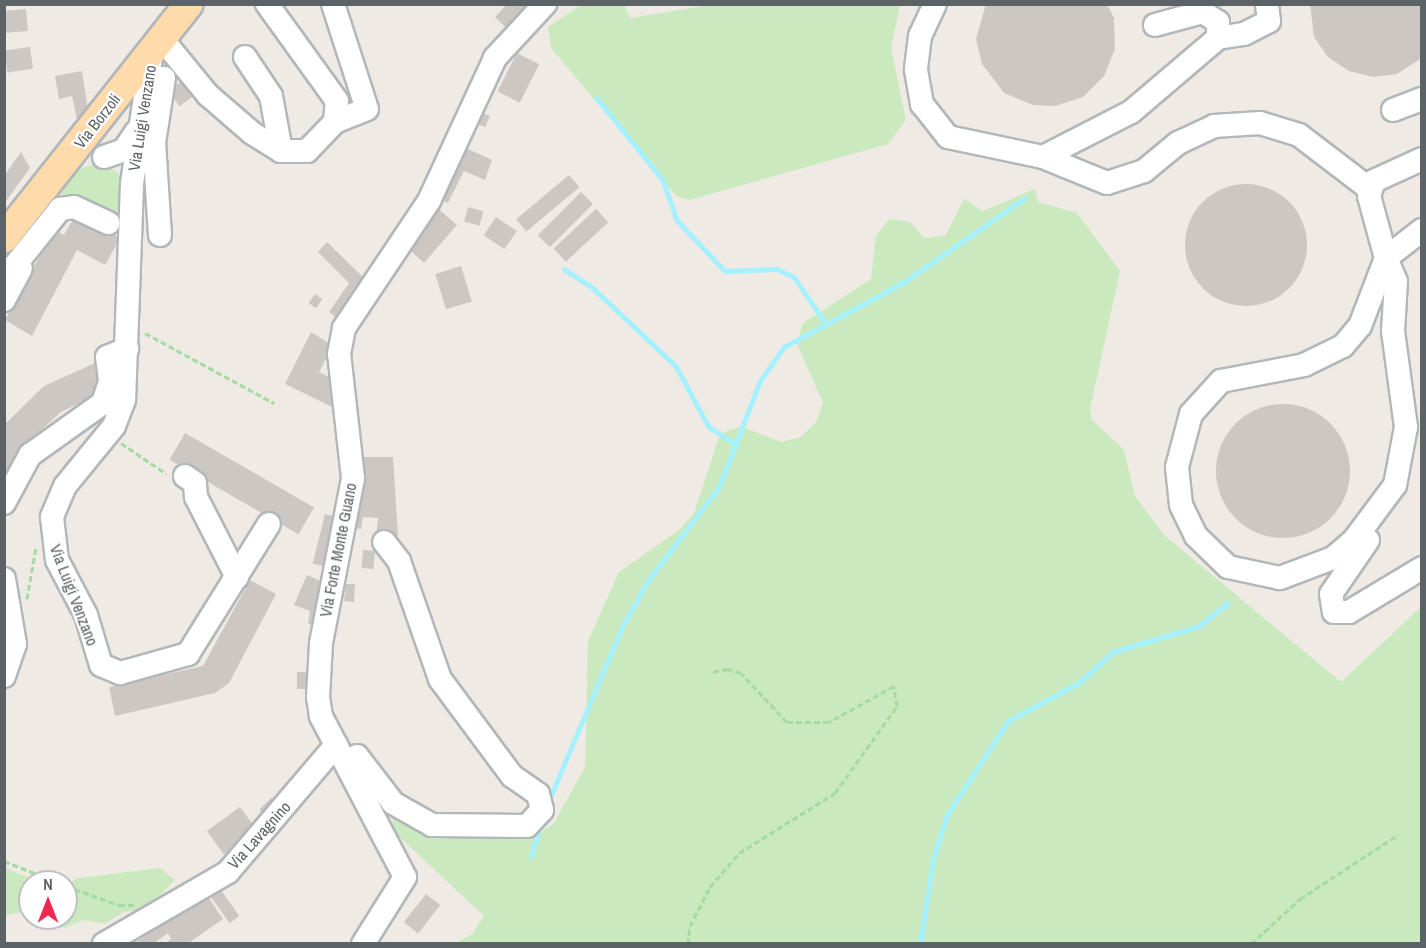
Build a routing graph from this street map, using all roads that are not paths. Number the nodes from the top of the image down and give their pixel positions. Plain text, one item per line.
1 (189, 4) edge
2 (267, 4) edge
3 (333, 4) edge
4 (545, 4) edge
5 (935, 4) edge
6 (1267, 4) edge
7 (1155, 25) dead end
8 (1218, 38) junction
9 (157, 45) junction
10 (245, 57) dead end
11 (114, 99) junction
12 (1422, 99) edge
13 (1393, 110) dead end
14 (335, 122) junction
15 (139, 123) junction
16 (92, 150) junction
17 (281, 151) junction
18 (1043, 157) junction
19 (1422, 159) edge
20 (132, 184) junction
21 (1370, 189) junction
22 (109, 224) dead end
23 (1422, 230) edge
24 (160, 235) dead end
25 (4, 238) edge
26 (34, 239) junction
27 (1386, 258) junction
28 (4, 279) edge
29 (4, 300) edge
30 (127, 349) junction
31 (185, 476) dead end
32 (1395, 486) junction
33 (4, 503) edge
34 (270, 524) dead end
35 (384, 542) dead end
36 (1422, 568) edge
37 (237, 577) junction
38 (4, 579) edge
39 (4, 676) edge
40 (318, 697) junction
41 (336, 745) junction
42 (104, 944) edge
43 (363, 944) edge

1 - 9 main road, Via Borzoli
2 - 14 street
3 - 14 street
4 - 40 street, Via Forte Monte Guano
5 - 18 street
6 - 8 street
7 - 8 street
8 - 18 street
9 - 11 main road, Via Borzoli
9 - 15 street, Via Luigi Venzano
9 - 17 street
9 - 24 street
10 - 17 street
11 - 15 street
11 - 16 main road, Via Borzoli
12 - 13 street
14 - 17 street
15 - 16 street
15 - 20 street, Via Luigi Venzano
16 - 20 street, Via Luigi Venzano
16 - 25 main road, Via Borzoli
18 - 21 street
19 - 21 street
20 - 30 street, Via Luigi Venzano
21 - 27 street
22 - 26 street
23 - 27 street
26 - 28 street
26 - 29 street
27 - 32 street
27 - 32 street
30 - 33 street
30 - 37 street, Via Luigi Venzano
31 - 37 street
32 - 36 street
34 - 37 street, Via Luigi Venzano
35 - 40 street
38 - 39 street
40 - 41 street, Via Forte Monte Guano
41 - 42 street, Via Lavagnino
41 - 43 street, Via Forte Monte Guano

